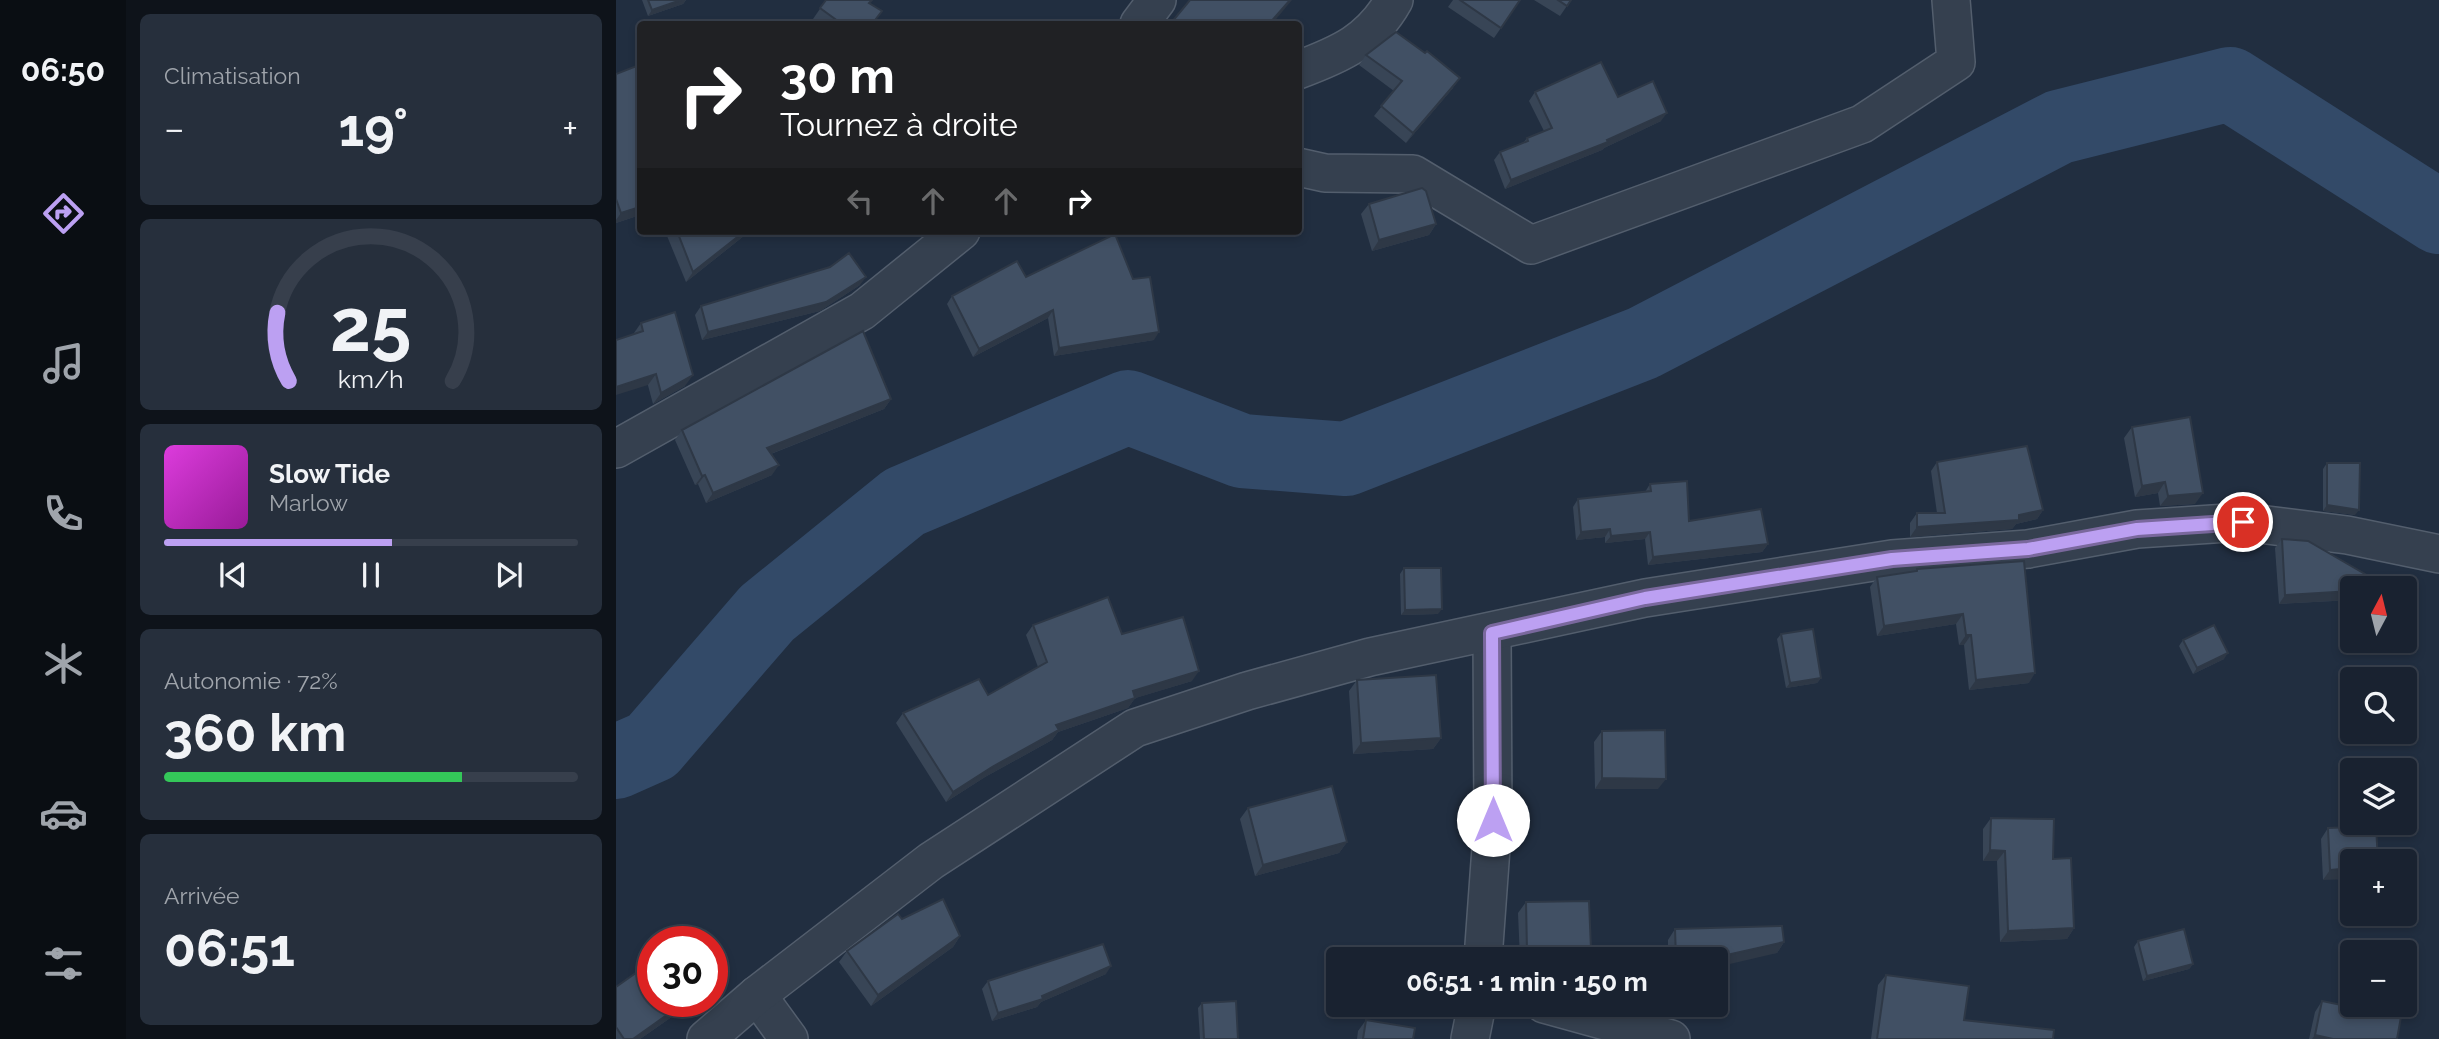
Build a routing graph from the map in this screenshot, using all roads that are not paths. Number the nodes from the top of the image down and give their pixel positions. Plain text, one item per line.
1 (1157, 0) edge
2 (1394, 0) edge
3 (1951, 0) edge
4 (1141, 21) edge
5 (1302, 68) edge
6 (1302, 168) edge
7 (956, 235) edge
8 (616, 449) edge
9 (2439, 554) edge
10 (1492, 633) junction
11 (1484, 947) edge
12 (757, 995) junction
13 (1474, 1017) edge
14 (1591, 1017) edge
15 (706, 1039) edge
16 (789, 1039) edge
17 (1470, 1039) edge
18 (1671, 1039) edge

1 - 4 street
2 - 5 street
3 - 6 street
7 - 8 street
9 - 10 street
10 - 11 street
10 - 12 street
12 - 15 street
12 - 16 street
13 - 17 street
14 - 18 street

